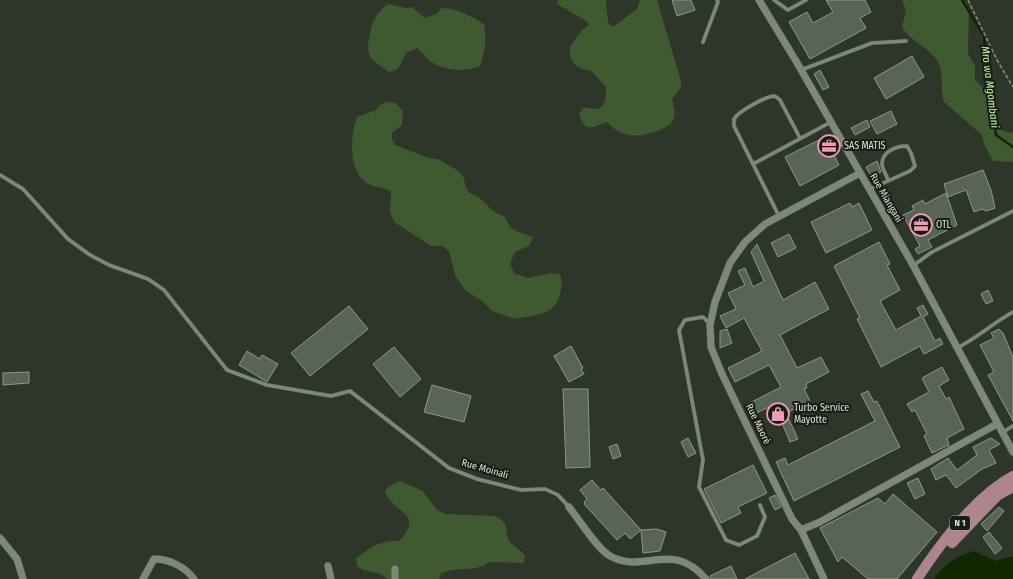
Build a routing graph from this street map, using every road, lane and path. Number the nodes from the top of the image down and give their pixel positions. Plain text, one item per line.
1 (717, 0) edge
2 (774, 0) edge
3 (806, 0) edge
4 (968, 0) edge
5 (761, 1) edge
6 (906, 41) dead end
7 (702, 42) dead end
8 (801, 70) junction
9 (1013, 87) edge
10 (831, 122) junction
11 (800, 138) junction
12 (753, 164) junction
13 (860, 173) junction
14 (0, 175) edge
15 (888, 180) junction
16 (869, 190) junction
17 (1013, 211) edge
18 (779, 216) junction
19 (913, 266) junction
20 (1013, 312) edge
21 (710, 325) junction
22 (957, 349) junction
23 (997, 424) junction
24 (1013, 426) edge
25 (1002, 433) junction
26 (1013, 452) edge
27 (1013, 476) edge
28 (1013, 482) edge
29 (1013, 487) edge
30 (998, 495) junction
31 (760, 505) dead end
32 (569, 507) joint
33 (800, 530) junction
34 (0, 538) edge
35 (328, 566) dead end
36 (395, 569) dead end
37 (23, 579) edge
38 (143, 579) edge
39 (194, 579) edge
40 (331, 579) edge
41 (395, 579) edge
42 (706, 579) edge
43 (824, 579) edge
44 (917, 579) edge
45 (924, 579) edge

1 - 7 lane
2 - 3 lane
4 - 9 path
5 - 8 street, Rue Miangani
6 - 8 lane
8 - 10 street, Rue Miangani
10 - 11 lane
10 - 13 street, Rue Miangani
11 - 12 lane
11 - 12 lane
12 - 18 lane
13 - 16 street, Rue Miangani
13 - 18 street, Rue Maoré
14 - 32 lane, Rue Moinali
15 - 15 lane
15 - 16 lane
16 - 19 street, Rue Miangani
17 - 19 lane
18 - 21 street, Rue Maoré
19 - 22 street, Rue Miangani
20 - 22 lane
21 - 31 lane
21 - 33 street, Rue Maoré
22 - 23 street, Rue Miangani
23 - 25 street, Rue Miangani
23 - 33 street
24 - 25 lane
25 - 26 street, Rue Miangani
27 - 44 main road, N 1
28 - 30 main road, N 1
29 - 30 main road, N 1
30 - 45 main road, N 1
32 - 42 street, Rue Moinali
33 - 43 street, Rue Maoré
34 - 37 street
35 - 40 street
36 - 41 street
38 - 39 street

